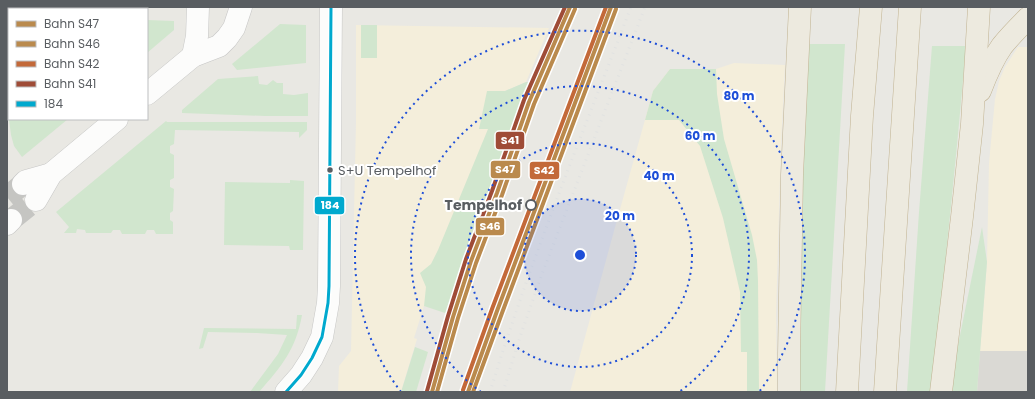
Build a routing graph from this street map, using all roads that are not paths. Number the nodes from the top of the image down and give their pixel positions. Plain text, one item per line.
1 (198, 7) edge
2 (241, 7) edge
3 (332, 7) edge
4 (800, 7) edge
5 (871, 7) edge
6 (910, 7) edge
7 (979, 7) edge
8 (1028, 18) edge
9 (193, 56) junction
10 (148, 93) edge
11 (973, 111) junction
12 (116, 120) edge
13 (29, 192) tunnel mouth
14 (286, 392) edge
15 (789, 392) edge
16 (847, 392) edge
17 (885, 392) edge
18 (941, 392) edge

1 - 9 street
2 - 9 street
3 - 14 street
4 - 15 highway
5 - 16 highway
6 - 17 highway
7 - 11 highway
8 - 11 highway
9 - 10 street
11 - 18 highway
12 - 13 street

